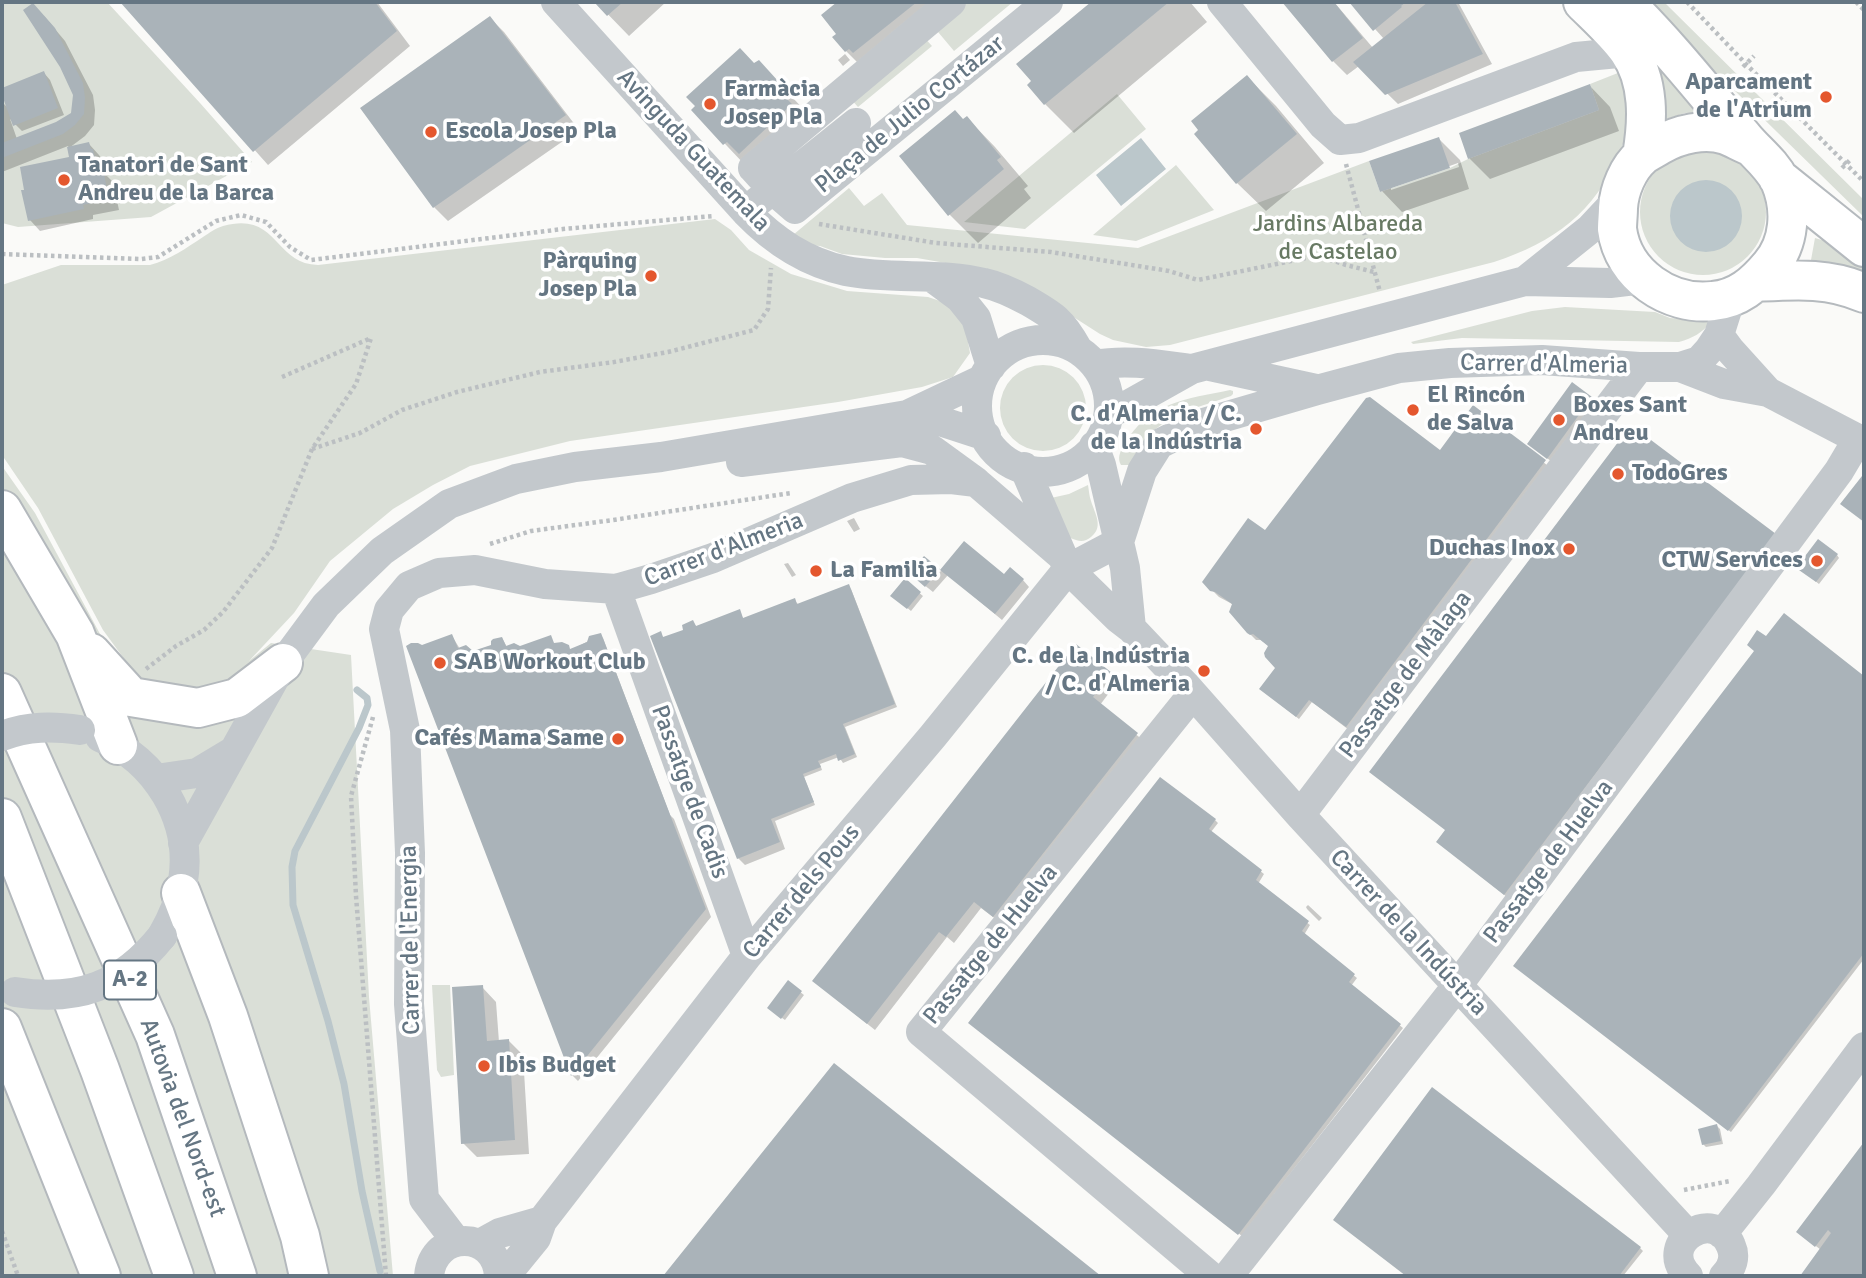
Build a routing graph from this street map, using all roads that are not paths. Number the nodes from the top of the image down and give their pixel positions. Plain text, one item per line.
1 (556, 2) edge
2 (951, 2) edge
3 (1048, 2) edge
4 (1222, 2) edge
5 (1602, 7) edge
6 (1629, 52) junction
7 (1576, 57) junction
8 (856, 122) dead end
9 (1750, 146) junction
10 (1642, 156) junction
11 (1778, 178) junction
12 (765, 196) junction
13 (1619, 198) junction
14 (1864, 247) edge
15 (933, 278) junction
16 (1644, 279) junction
17 (1525, 281) junction
18 (1744, 289) junction
19 (1864, 293) edge
20 (1719, 335) junction
21 (1086, 356) junction
22 (1199, 367) junction
23 (1639, 367) junction
24 (1680, 367) junction
25 (986, 373) junction
26 (1317, 390) junction
27 (1768, 392) junction
28 (1109, 413) junction
29 (907, 415) junction
30 (986, 436) junction
31 (1094, 446) junction
32 (661, 457) junction
33 (1024, 467) junction
34 (976, 482) junction
35 (2, 509) edge
36 (1119, 542) junction
37 (1065, 563) junction
38 (616, 589) junction
39 (1131, 628) junction
40 (384, 629) joint
41 (75, 634) junction
42 (283, 663) junction
43 (2, 693) edge
44 (1193, 694) junction
45 (2, 736) edge
46 (118, 745) junction
47 (235, 750) junction
48 (156, 779) junction
49 (1300, 815) junction
50 (2, 818) edge
51 (183, 843) junction
52 (181, 893) junction
53 (747, 956) junction
54 (1457, 986) junction
55 (9, 990) edge
56 (2, 1028) edge
57 (1864, 1047) edge
58 (542, 1221) junction
59 (1722, 1234) junction
60 (1688, 1235) junction
61 (468, 1243) junction
62 (1730, 1274) edge
63 (101, 1276) edge
64 (174, 1276) edge
65 (237, 1276) edge
66 (309, 1276) edge
67 (429, 1276) edge
68 (499, 1276) edge
69 (505, 1276) edge
70 (1210, 1276) edge
71 (1228, 1276) edge
72 (1688, 1276) edge

1 - 15 street, Avinguda Guatemala
2 - 12 street, Plaça de Julio Cortázar
3 - 12 street, Plaça de Julio Cortázar
4 - 7 street
5 - 6 main road
5 - 7 street
5 - 9 main road
6 - 7 street
6 - 10 main road
8 - 12 street
9 - 10 main road
9 - 11 main road
10 - 13 main road
11 - 14 main road
11 - 18 main road
13 - 16 main road
13 - 17 street
15 - 21 street, Avinguda Guatemala
15 - 25 street
16 - 17 street
16 - 18 main road
17 - 22 street
18 - 19 main road
18 - 20 street
20 - 24 street
20 - 27 street
21 - 22 street, Carrer d'Almeria
21 - 25 street
21 - 28 street
22 - 26 street, Carrer d'Almeria
22 - 28 street
23 - 24 street, Carrer d'Almeria
23 - 26 street, Carrer d'Almeria
23 - 49 street, Passatge de Màlaga
24 - 27 street
25 - 29 street
25 - 30 street
26 - 36 street, Carrer d'Almeria
27 - 54 street, Passatge de Huelva
28 - 31 street
29 - 30 street
29 - 32 street
30 - 33 street
31 - 33 street
31 - 36 street
32 - 34 street
32 - 42 street
33 - 37 street, Carrer de la Indústria
34 - 37 street
34 - 38 street, Carrer d'Almeria
35 - 41 main road
36 - 37 street
36 - 39 street
37 - 39 street, Carrer de la Indústria
37 - 53 street, Carrer dels Pous
38 - 40 street, Carrer d'Almeria
38 - 53 street, Passatge de Cadis
39 - 44 street, Carrer de la Indústria
40 - 61 street, Carrer de l'Energia
41 - 42 main road
41 - 46 main road
42 - 47 street
43 - 65 main road, Autovia del Nord-est / A-2
44 - 49 street, Carrer de la Indústria
44 - 70 street, Passatge de Huelva
45 - 46 street, bridge
46 - 48 street
47 - 48 street
47 - 51 street
48 - 51 street
49 - 54 street, Carrer de la Indústria
50 - 64 main road, A-2
51 - 52 street
52 - 55 street, bridge
52 - 66 main road
53 - 58 street, Carrer dels Pous
54 - 60 street, Carrer de la Indústria
54 - 71 street, Passatge de Huelva
56 - 63 main road
57 - 59 street
58 - 61 street
58 - 69 street, Carrer dels Pous
59 - 60 street
59 - 62 street
60 - 72 street
61 - 67 street
61 - 68 street, Carrer de l'Energia

